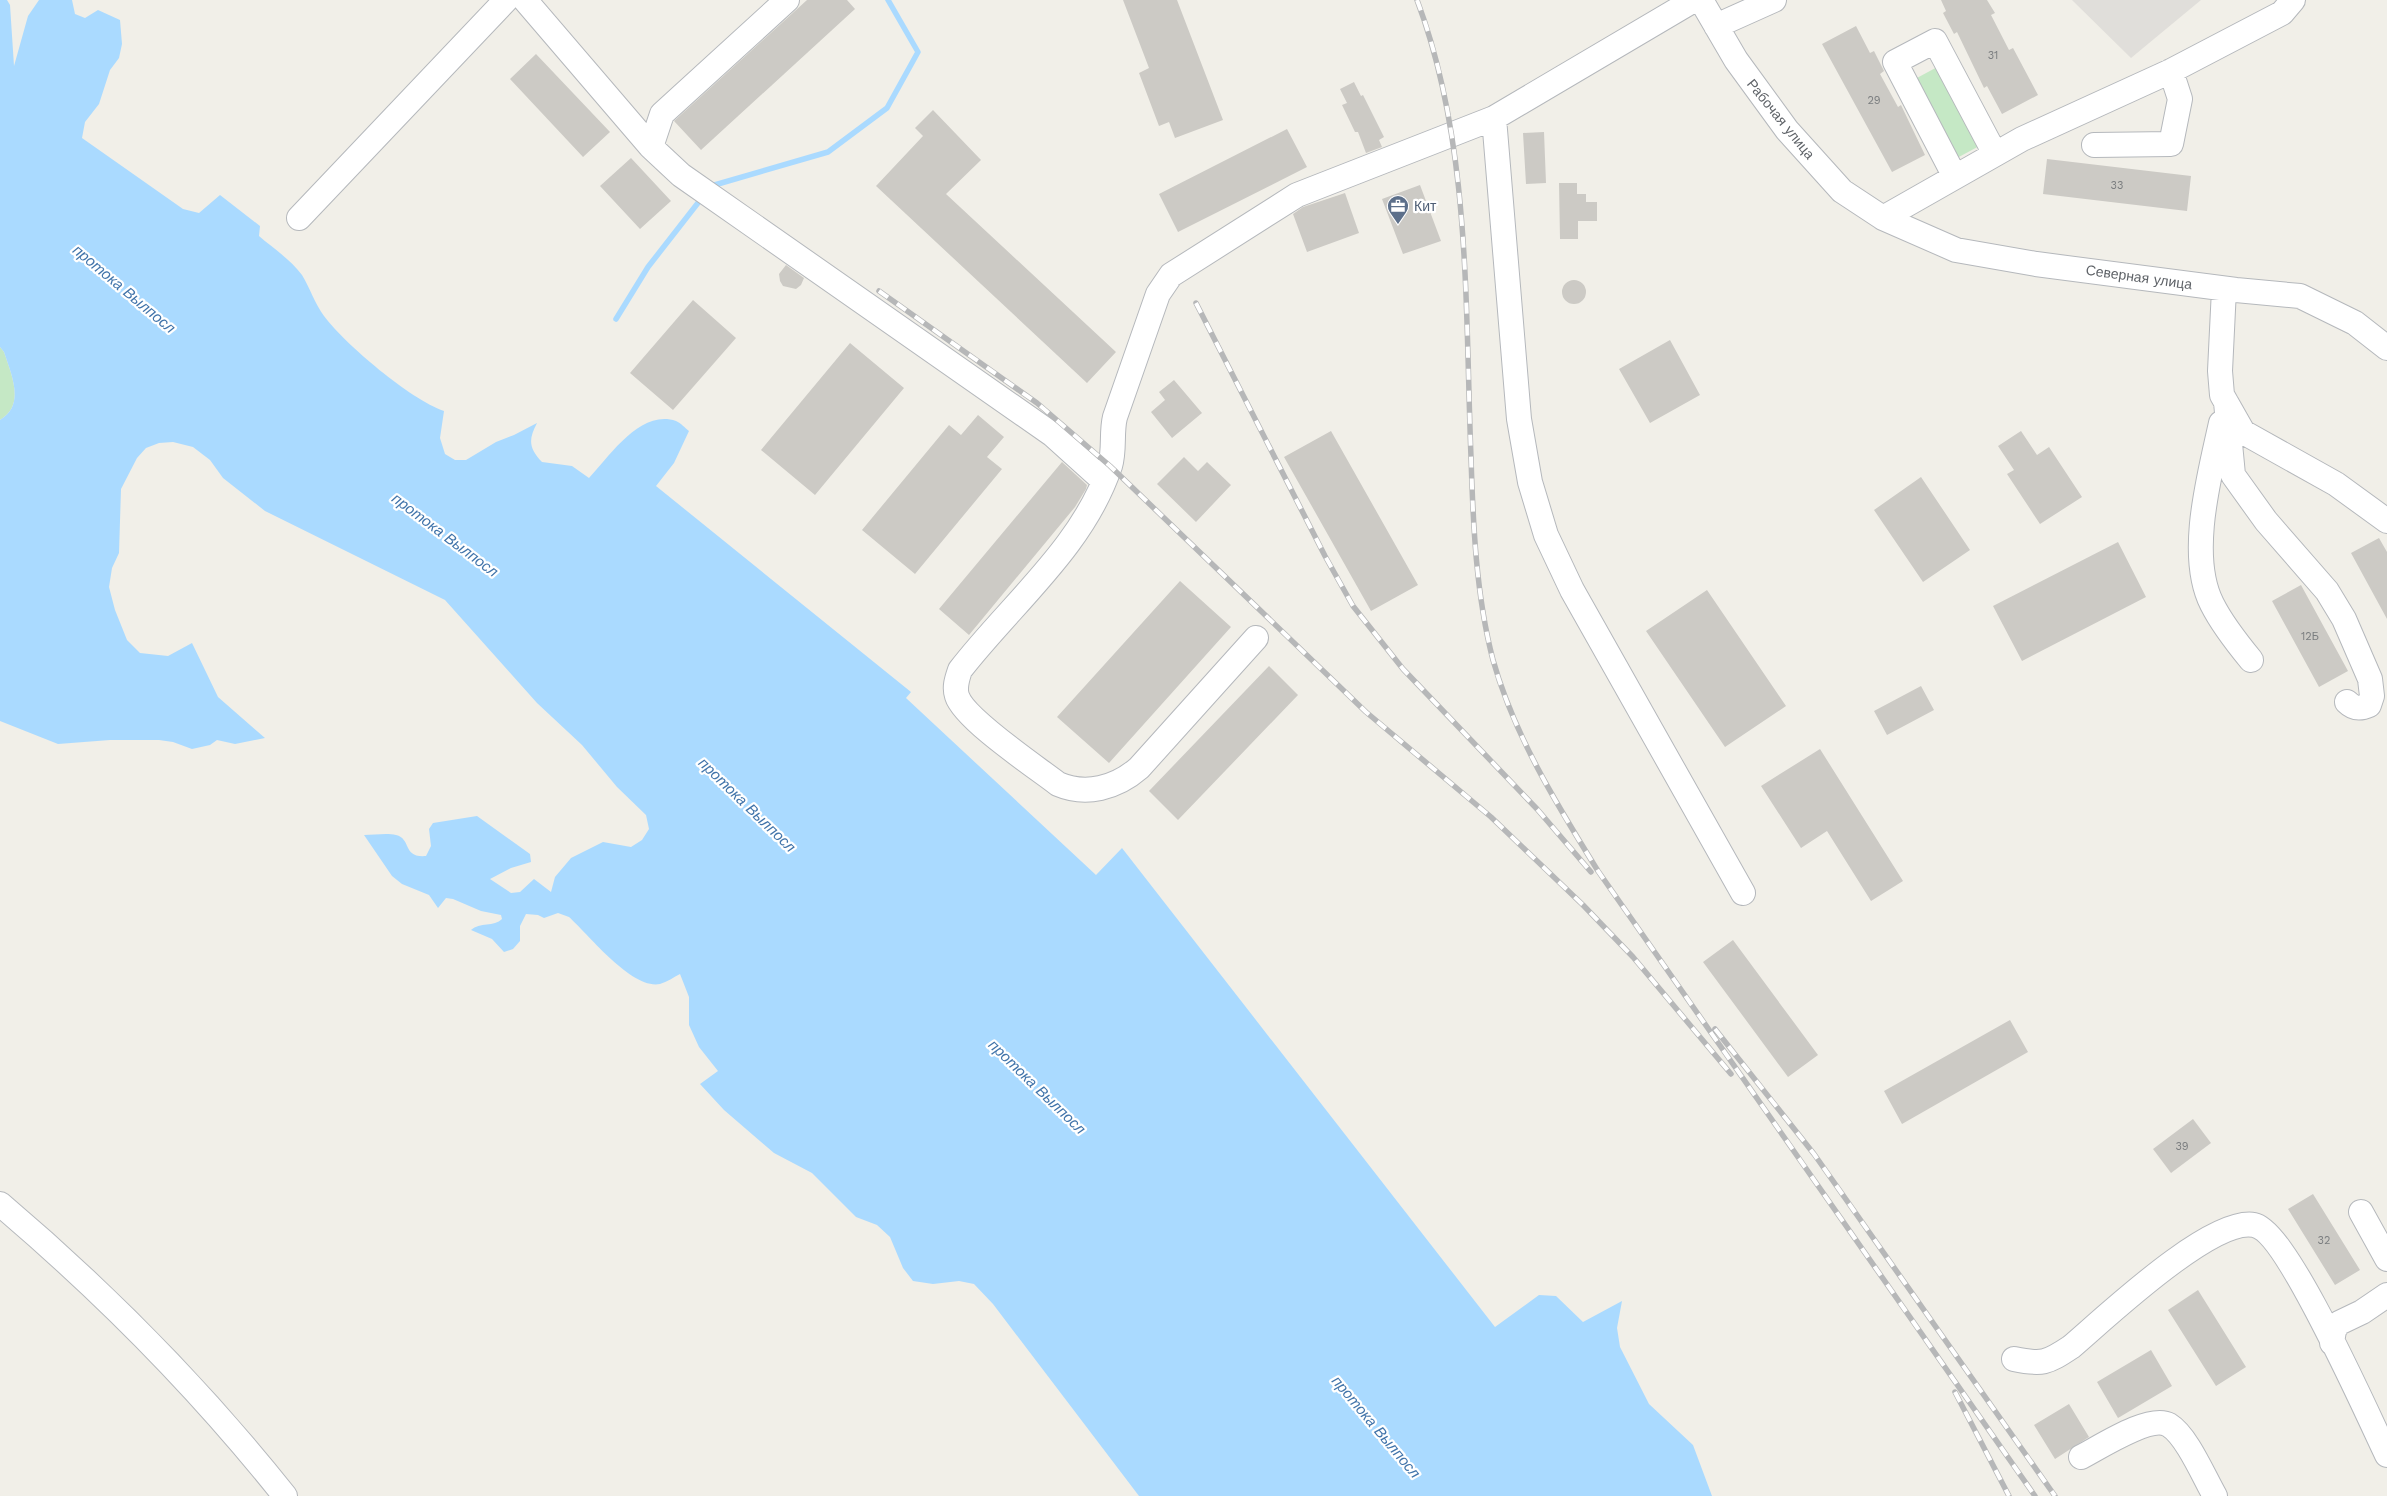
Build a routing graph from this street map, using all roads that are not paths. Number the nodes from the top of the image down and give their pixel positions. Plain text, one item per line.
1 (506, 0) edge
2 (525, 0) edge
3 (787, 0) edge
4 (1694, 0) edge
5 (1701, 0) edge
6 (1774, 0) edge
7 (2293, 0) edge
8 (1716, 26) junction
9 (2171, 71) junction
10 (1494, 118) junction
11 (2094, 145) dead end
12 (651, 147) junction
13 (1995, 154) junction
14 (1955, 177) junction
15 (299, 218) dead end
16 (1883, 218) junction
17 (2224, 289) junction
18 (2387, 348) edge
19 (2226, 402) junction
20 (1104, 480) junction
21 (2387, 521) edge
22 (1256, 638) dead end
23 (2251, 660) dead end
24 (2346, 702) dead end
25 (1743, 893) dead end
26 (0, 1204) edge
27 (2360, 1212) dead end
28 (2387, 1259) edge
29 (2387, 1295) edge
30 (2332, 1342) junction
31 (2014, 1359) dead end
32 (2387, 1454) edge
33 (2081, 1458) dead end
34 (285, 1496) edge
35 (2215, 1496) edge

1 - 15 street
2 - 12 street
3 - 12 street
4 - 10 street
5 - 8 street, Рабочая улица
6 - 8 street
7 - 9 street
8 - 16 street, Рабочая улица
9 - 11 street
9 - 13 street
10 - 20 street
10 - 25 street
12 - 20 street
13 - 14 street
13 - 14 street
14 - 16 street
16 - 17 street, Северная улица
17 - 18 street, Северная улица
17 - 19 street
19 - 21 street
19 - 23 street
19 - 24 street
20 - 22 street
26 - 34 street
27 - 28 street
29 - 30 street
30 - 31 street
30 - 32 street
33 - 35 street

